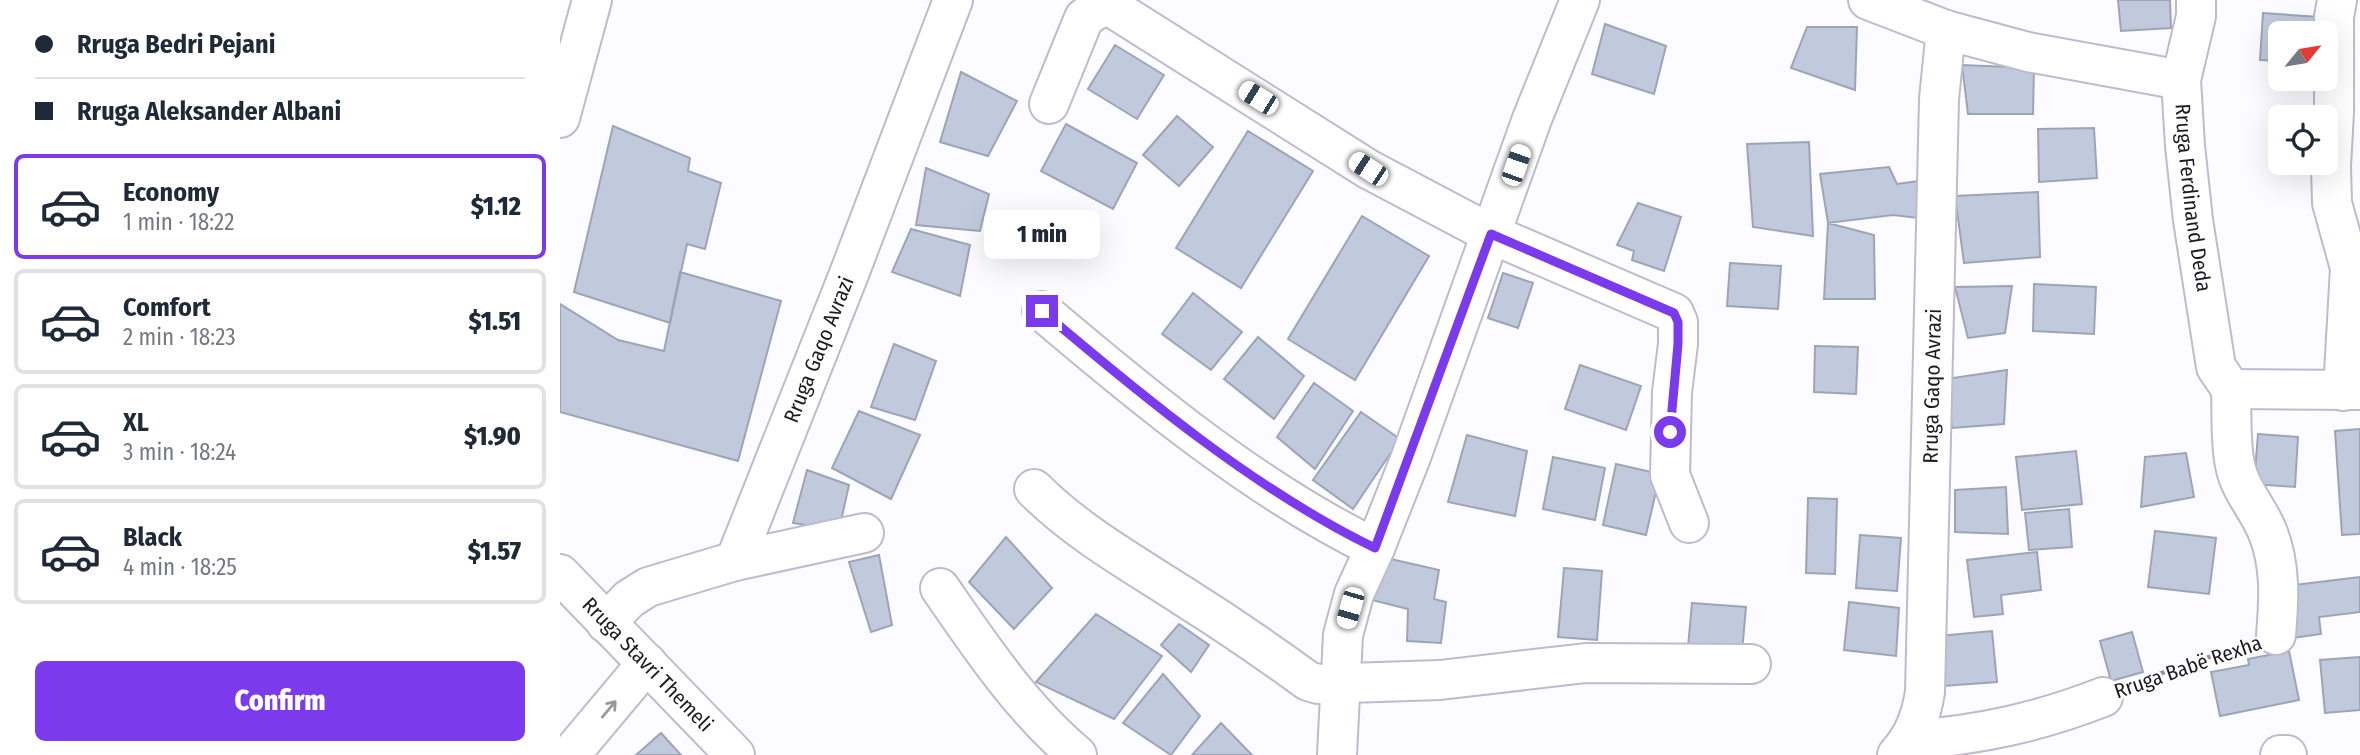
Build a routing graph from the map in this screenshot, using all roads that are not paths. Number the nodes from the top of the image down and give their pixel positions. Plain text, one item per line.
1 (592, 0) edge
2 (953, 0) edge
3 (1868, 0) edge
4 (2196, 0) edge
5 (2337, 0) edge
6 (1574, 2) edge
7 (1946, 30) junction
8 (2181, 80) junction
9 (1049, 104) dead end
10 (560, 118) edge
11 (1491, 234) junction
12 (1042, 311) dead end
13 (2231, 389) junction
14 (2352, 390) edge
15 (1034, 489) dead end
16 (1689, 523) dead end
17 (864, 533) dead end
18 (1375, 548) junction
19 (736, 561) junction
20 (560, 574) edge
21 (940, 588) dead end
22 (606, 623) junction
23 (2276, 635) road end
24 (648, 663) junction
25 (1751, 664) dead end
26 (1341, 683) junction
27 (2103, 697) road end
28 (1904, 747) edge
29 (570, 755) edge
30 (735, 755) edge
31 (1077, 755) edge
32 (1337, 755) edge
33 (2280, 755) edge
34 (2287, 755) edge

1 - 10 street
2 - 19 street, Rruga Gaqo Avrazi
3 - 7 street
4 - 8 street, Rruga Ferdinand Deda
5 - 14 street
6 - 11 street
7 - 8 street
7 - 28 street, Rruga Gaqo Avrazi
8 - 13 street, Rruga Ferdinand Deda
9 - 11 street
11 - 16 street
11 - 18 street
12 - 18 street
13 - 14 street
13 - 23 street, Rruga Babë Rexha
15 - 26 street
17 - 19 street
18 - 26 street
19 - 22 street
20 - 22 street, Rruga Stavri Themeli
21 - 31 street
22 - 24 street, Rruga Stavri Themeli
29 -> 24 street
24 - 30 street, Rruga Stavri Themeli
25 - 26 street
26 - 32 street
27 - 28 street, Rruga Babë Rexha
33 - 34 street

